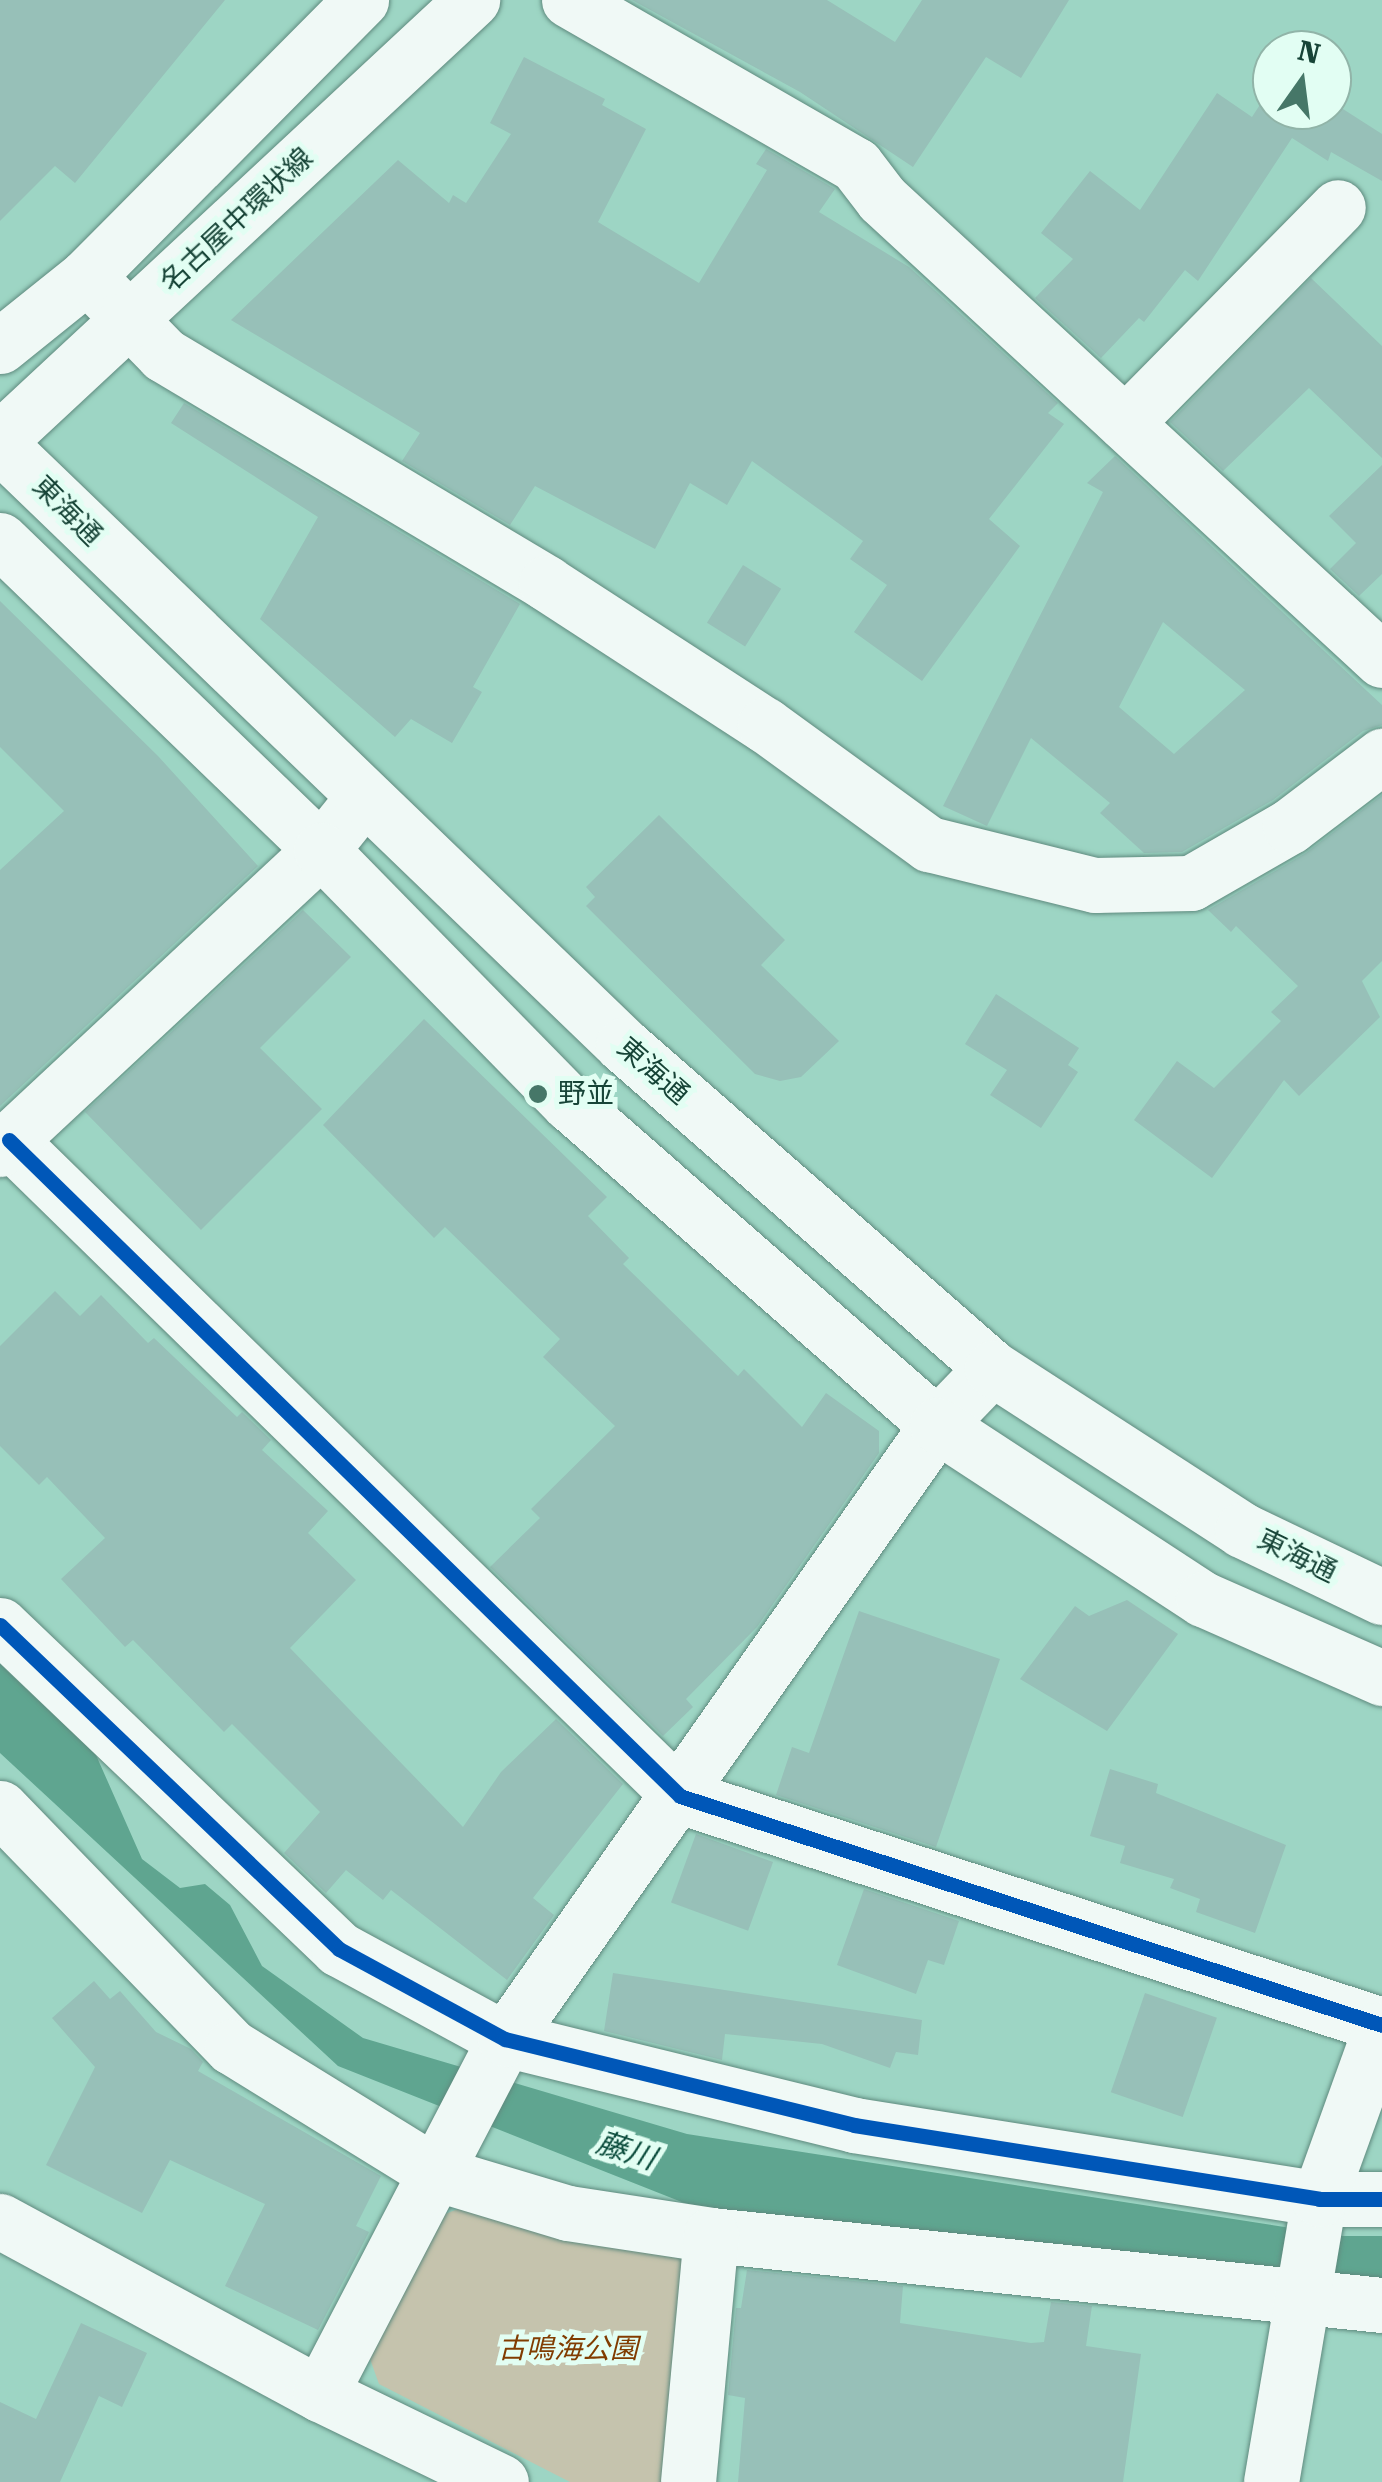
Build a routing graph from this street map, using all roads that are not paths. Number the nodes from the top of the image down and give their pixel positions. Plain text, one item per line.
1 (472, 0) edge
2 (569, 0) edge
3 (357, 1) edge
4 (1338, 208) dead end
5 (87, 276) junction
6 (129, 321) junction
7 (0, 346) edge
8 (1125, 424) junction
9 (0, 442) edge
10 (0, 540) edge
11 (1382, 660) edge
12 (1382, 756) edge
13 (361, 800) junction
14 (321, 850) junction
15 (4, 1145) edge
16 (992, 1368) junction
17 (936, 1426) junction
18 (1382, 1597) edge
19 (0, 1625) edge
20 (1382, 1678) edge
21 (680, 1796) junction
22 (0, 1808) edge
23 (1381, 2027) edge
24 (498, 2050) junction
25 (444, 2163) junction
26 (1382, 2199) edge
27 (1318, 2207) junction
28 (0, 2221) edge
29 (710, 2234) junction
30 (1305, 2293) junction
31 (1382, 2305) edge
32 (320, 2394) junction
33 (501, 2482) edge
34 (688, 2482) edge
35 (1271, 2482) edge

1 - 6 street, 名古屋中環状線
2 - 8 street
3 - 5 street
4 - 8 street
5 - 6 street
5 - 7 street
6 - 9 street, 名古屋中環状線
6 - 12 street
8 - 11 street
9 - 13 street, 東海通
10 - 14 street
13 - 14 street
13 - 16 street, 東海通
14 - 15 street
14 - 17 street
15 - 21 street
16 - 17 street
16 - 18 street, 東海通
17 - 20 street
17 - 21 street
19 - 24 street
21 - 23 street
21 - 24 street
22 - 25 street
23 - 27 street
24 - 25 street
24 - 27 street
25 - 29 street
25 - 32 street
26 - 27 street
27 - 30 street
28 - 32 street
29 - 30 street
29 - 34 street
30 - 31 street
30 - 35 street
32 - 33 street

